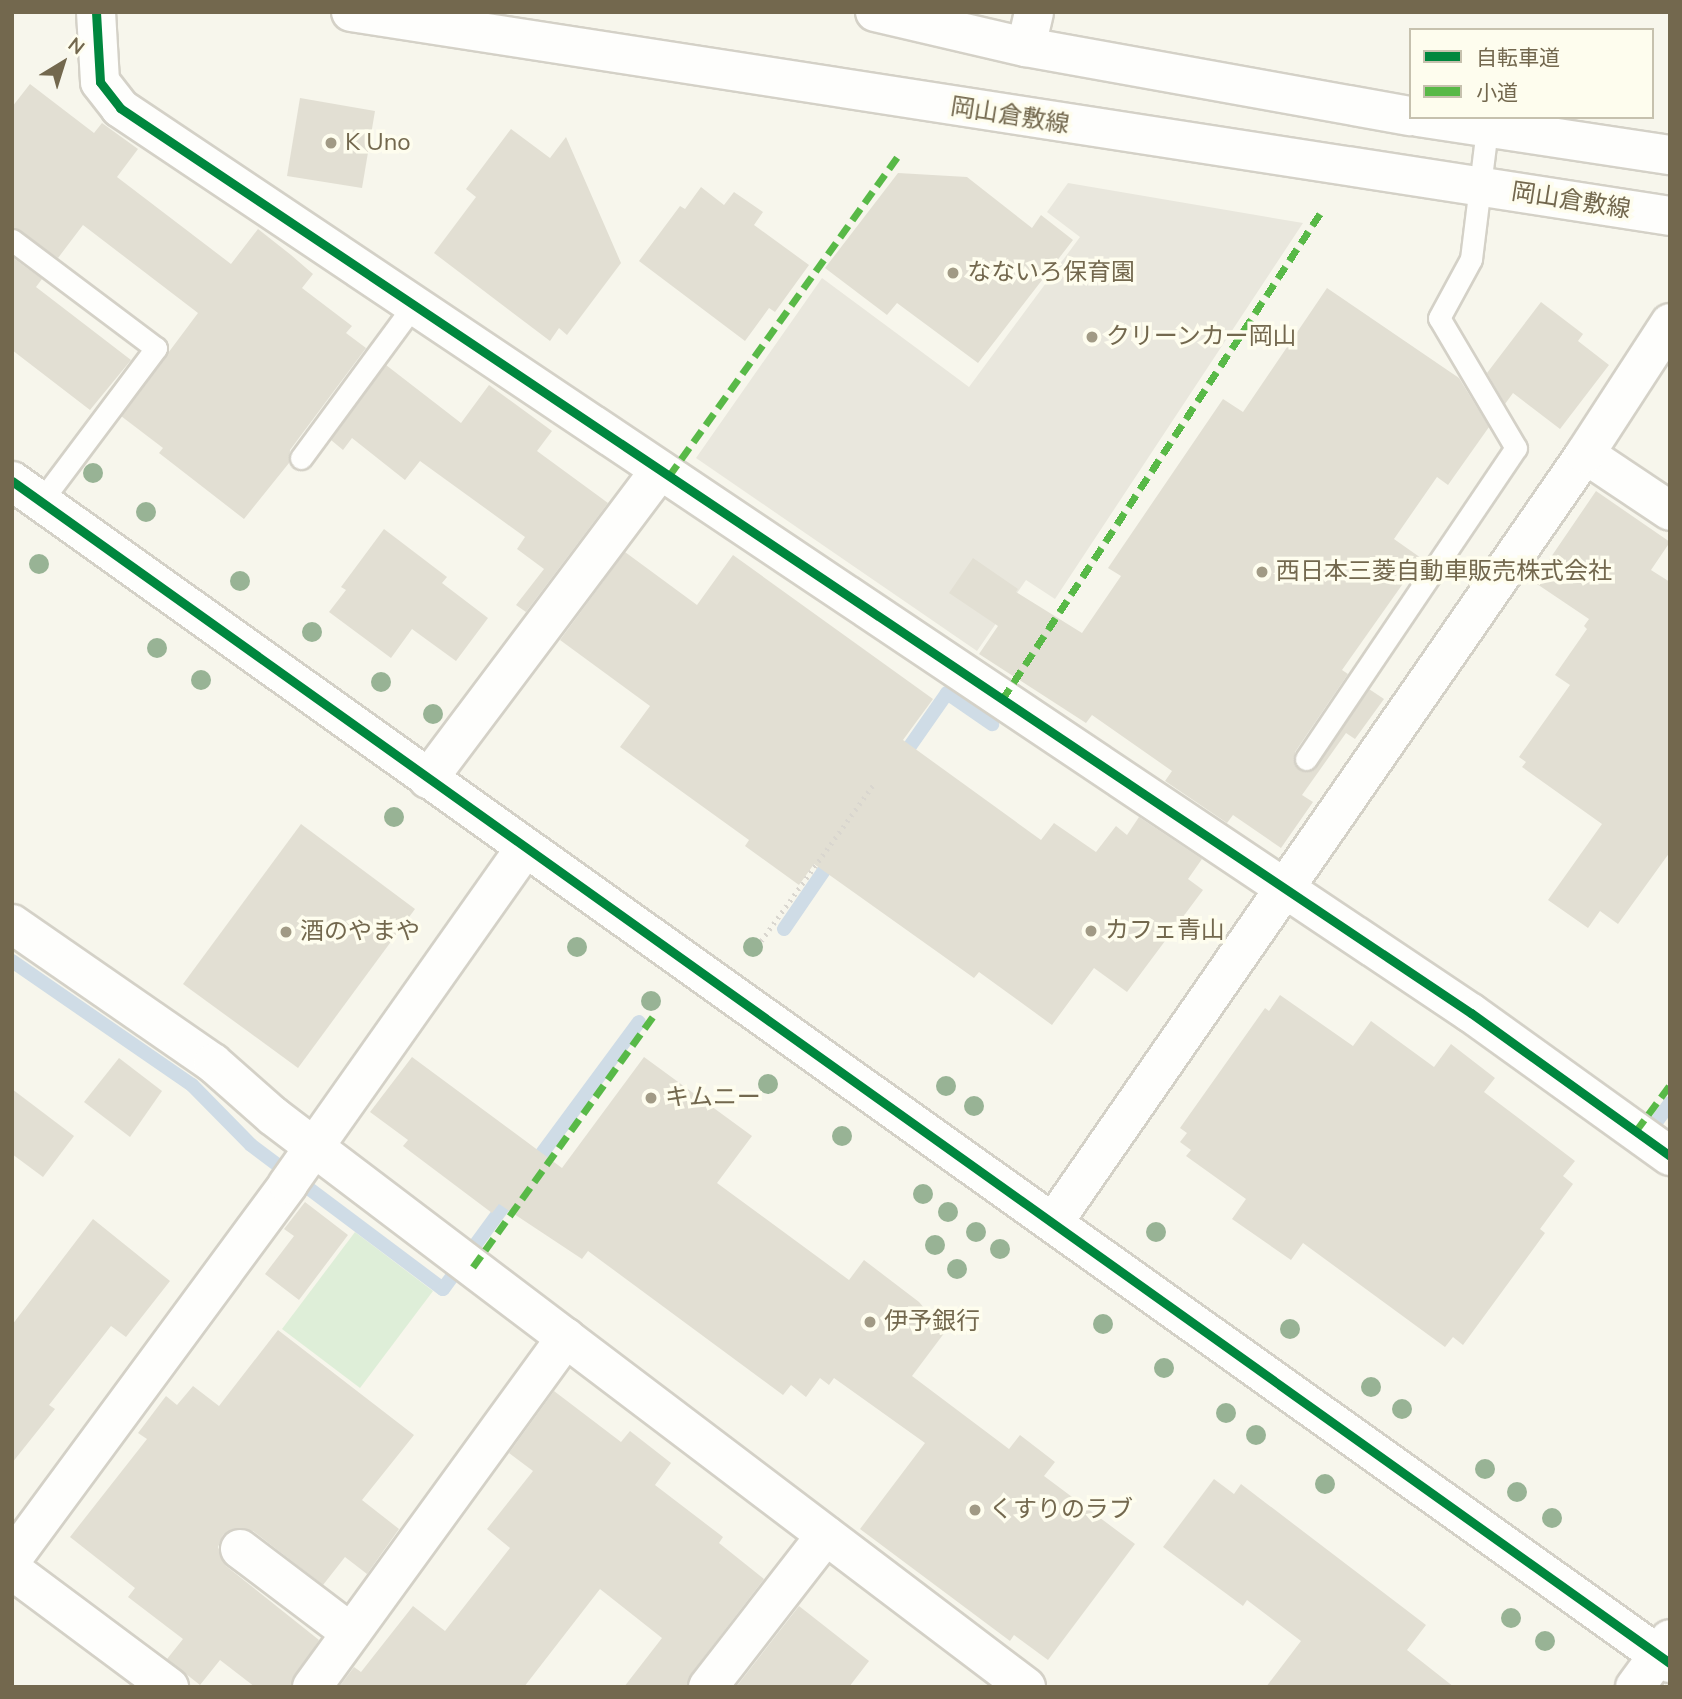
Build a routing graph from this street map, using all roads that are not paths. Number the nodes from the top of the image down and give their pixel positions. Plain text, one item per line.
1 (96, 12) edge
2 (351, 12) edge
3 (875, 12) edge
4 (1030, 30) edge
5 (1409, 116) edge
6 (1431, 119) edge
7 (1487, 128) junction
8 (1670, 155) edge
9 (1479, 187) junction
10 (1670, 216) edge
11 (12, 240) edge
12 (414, 305) junction
13 (1670, 323) edge
14 (1585, 454) junction
15 (301, 458) dead end
16 (660, 470) junction
17 (27, 491) edge
18 (1670, 511) edge
19 (1306, 759) dead end
20 (428, 779) junction
21 (525, 848) junction
22 (1282, 888) junction
23 (12, 924) edge
24 (1670, 1156) edge
25 (301, 1165) junction
26 (1053, 1223) junction
27 (566, 1337) junction
28 (826, 1535) junction
29 (240, 1549) dead end
30 (12, 1559) edge
31 (12, 1570) edge
32 (351, 1633) junction
33 (1666, 1652) edge
34 (169, 1687) edge
35 (312, 1687) edge
36 (708, 1687) edge
37 (1026, 1687) edge
38 (1634, 1687) edge

1 - 12 street
2 - 9 street, 岡山倉敷線
3 - 4 street
4 - 5 street
6 - 7 street
7 - 8 street
7 - 9 lane
9 - 10 street, 岡山倉敷線
9 - 19 lane
11 - 17 lane
12 - 15 lane
12 - 16 street
13 - 14 street
14 - 18 street
14 - 22 street
16 - 20 street
16 - 22 street
17 - 20 street
20 - 21 street
21 - 25 street
21 - 26 street
22 - 24 street
22 - 26 street
23 - 25 street
25 - 27 street
25 - 30 street
26 - 33 street
27 - 28 street
27 - 32 street
28 - 36 street
28 - 37 street
29 - 32 street
31 - 34 street
32 - 35 street
33 - 38 street

